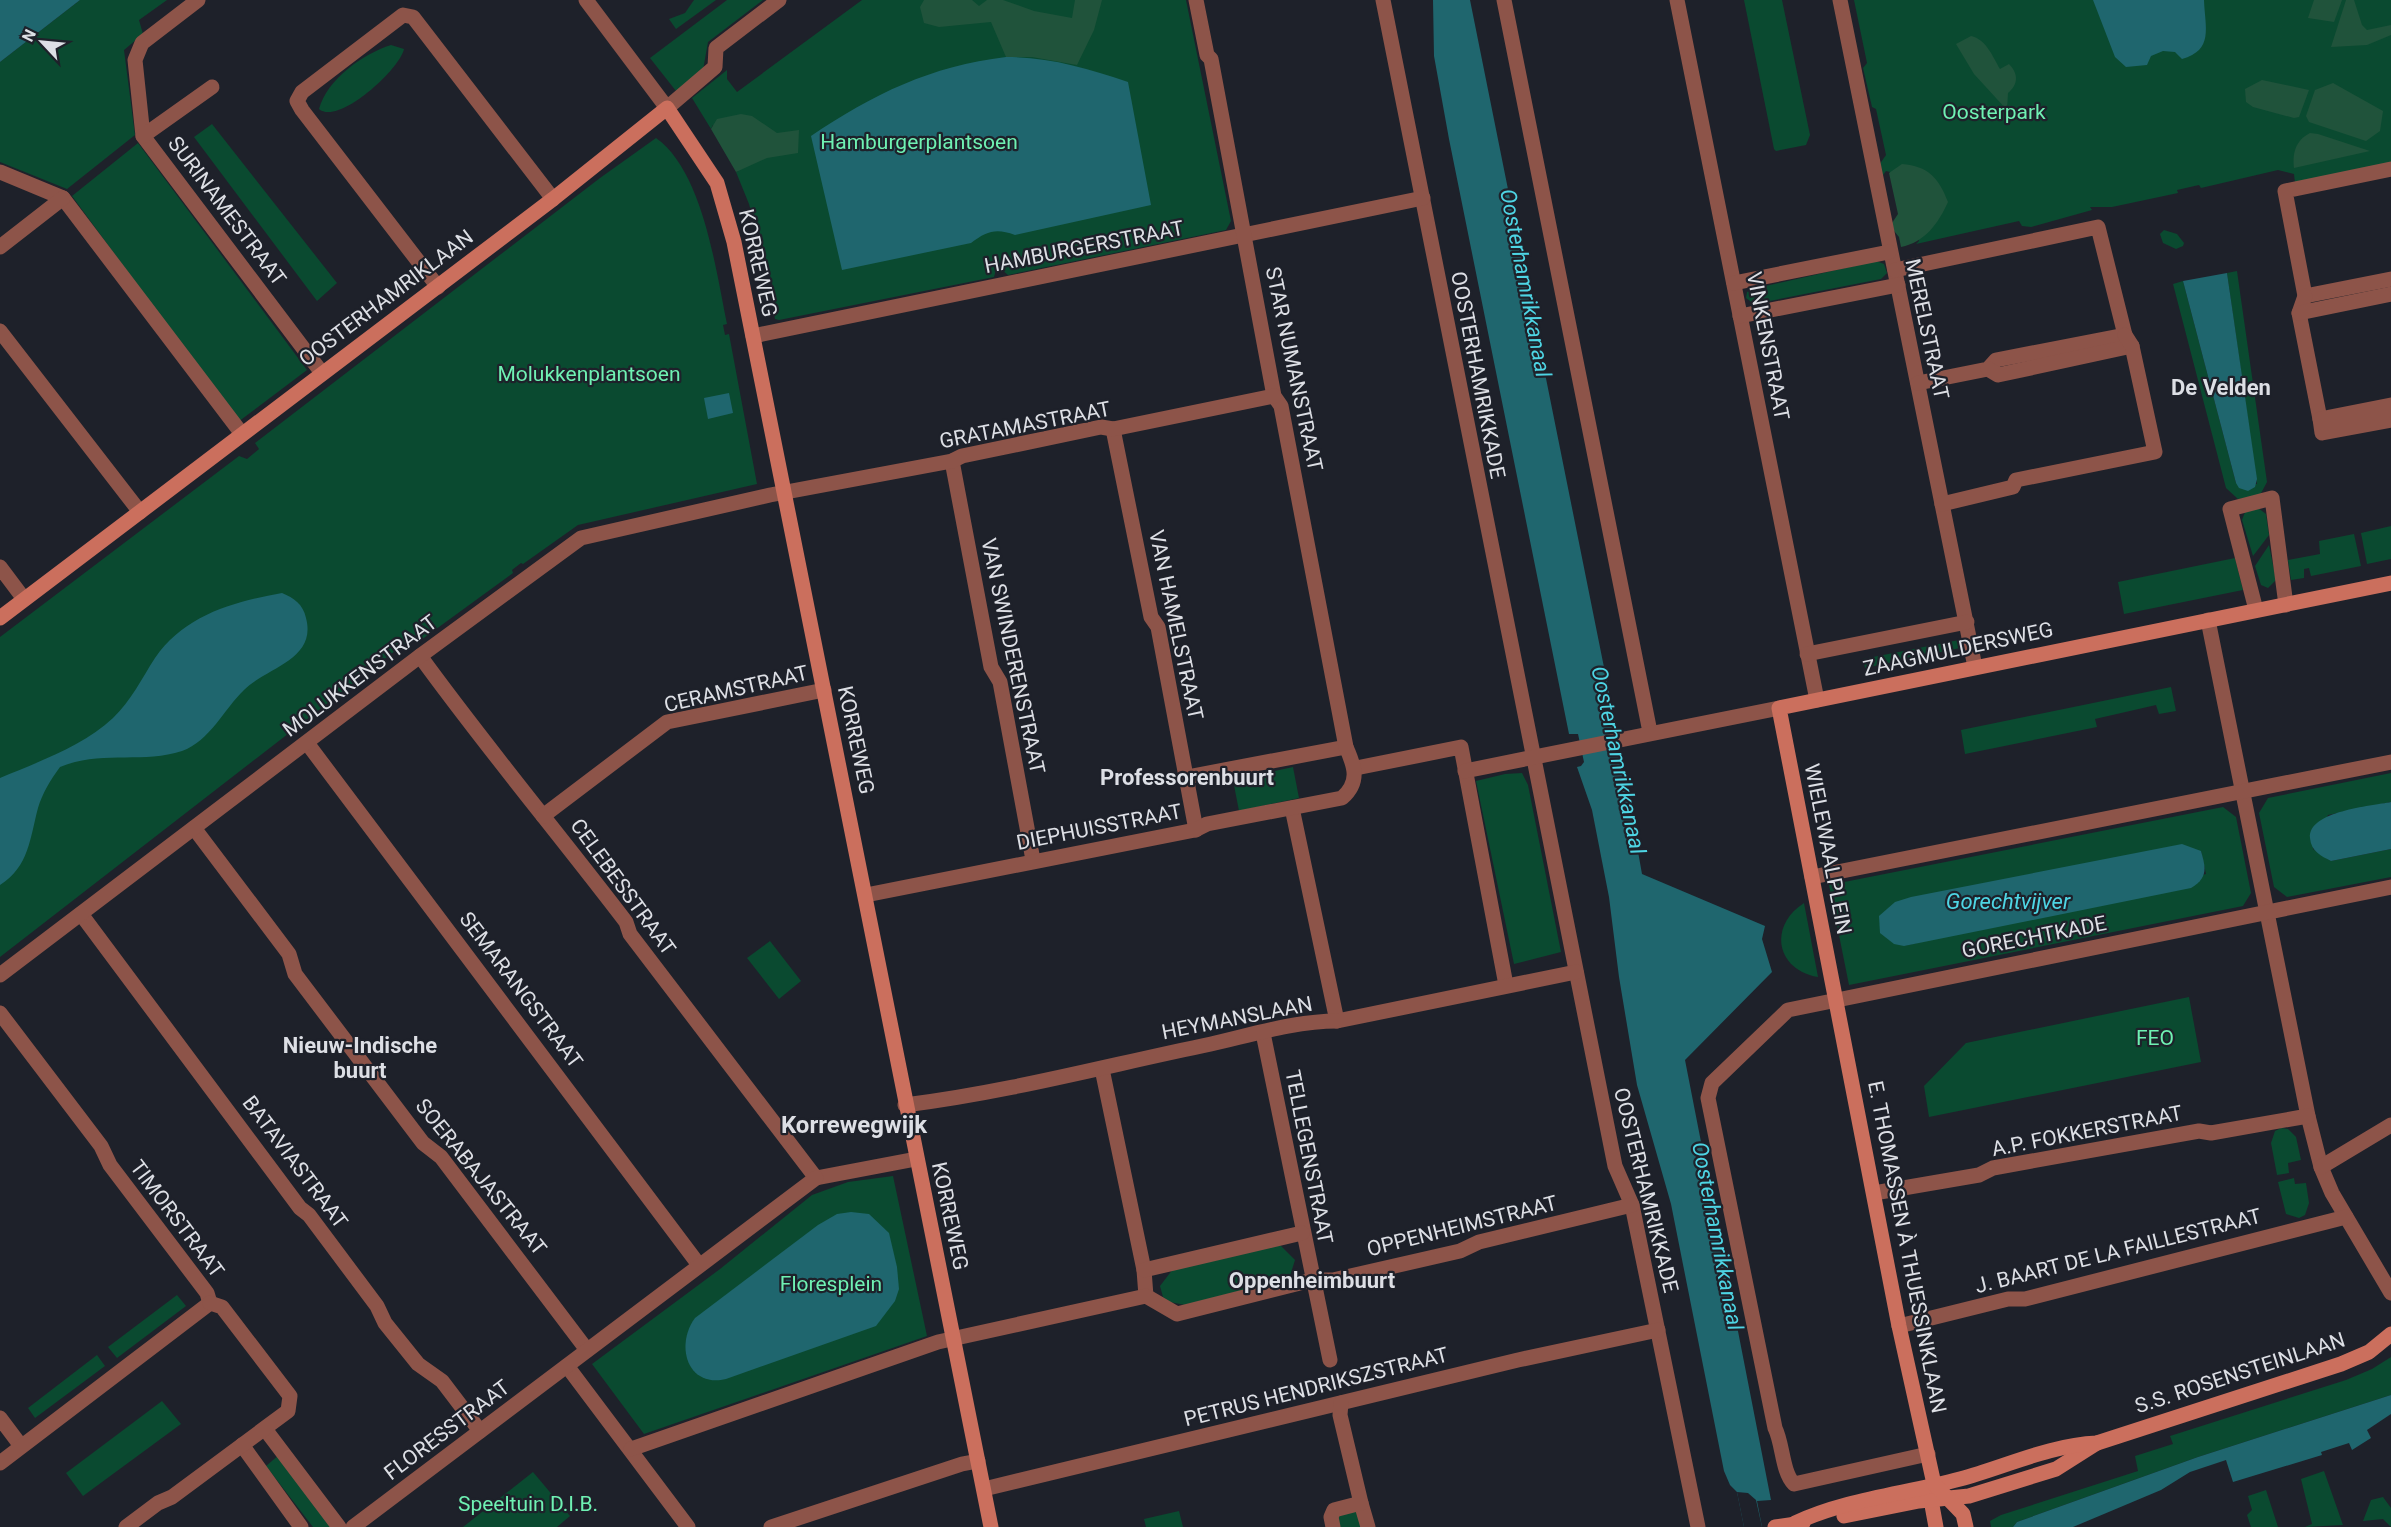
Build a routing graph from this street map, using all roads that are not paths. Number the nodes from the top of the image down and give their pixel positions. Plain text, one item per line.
1 (198, 0) edge
2 (586, 0) edge
3 (779, 0) edge
4 (1196, 0) edge
5 (1383, 0) edge
6 (1504, 0) edge
7 (1677, 0) edge
8 (1840, 0) edge
9 (212, 87) dead end
10 (667, 108) junction
11 (143, 135) junction
12 (2391, 169) edge
13 (0, 172) edge
14 (63, 198) junction
15 (1423, 198) junction
16 (553, 199) junction
17 (1245, 235) junction
18 (0, 248) edge
19 (1889, 252) junction
20 (1896, 277) junction
21 (2391, 279) edge
22 (1734, 283) junction
23 (438, 287) junction
24 (2391, 294) edge
25 (2305, 296) junction
26 (2299, 313) junction
27 (1740, 316) junction
28 (0, 331) edge
29 (753, 336) junction
30 (2129, 340) junction
31 (322, 373) junction
32 (1918, 383) junction
33 (1274, 396) junction
34 (2391, 405) edge
35 (2320, 419) junction
36 (2391, 420) edge
37 (1113, 429) junction
38 (242, 434) junction
39 (952, 461) junction
40 (784, 493) junction
41 (1942, 504) junction
42 (140, 512) junction
43 (0, 567) edge
44 (2391, 584) edge
45 (24, 599) junction
46 (2286, 605) junction
47 (2256, 610) junction
48 (0, 618) edge
49 (2208, 620) junction
50 (1967, 622) junction
51 (1807, 654) junction
52 (420, 656) junction
53 (1975, 667) junction
54 (824, 690) junction
55 (1817, 700) junction
56 (1779, 708) junction
57 (1650, 732) junction
58 (307, 743) junction
59 (1346, 747) junction
60 (1534, 756) junction
61 (2391, 762) edge
62 (1356, 768) junction
63 (1466, 771) junction
64 (1186, 777) junction
65 (2242, 791) junction
66 (1292, 808) junction
67 (543, 816) junction
68 (194, 828) junction
69 (1196, 830) junction
70 (1034, 860) junction
71 (1812, 877) junction
72 (2391, 887) edge
73 (866, 895) junction
74 (2266, 912) junction
75 (81, 914) junction
76 (1576, 972) junction
77 (0, 975) edge
78 (1506, 985) junction
79 (1836, 999) junction
80 (0, 1013) edge
81 (1337, 1021) junction
82 (1263, 1033) junction
83 (1102, 1069) junction
84 (905, 1105) junction
85 (2308, 1116) junction
86 (2391, 1125) edge
87 (916, 1159) junction
88 (2321, 1167) junction
89 (816, 1178) junction
90 (1874, 1193) junction
91 (1632, 1205) junction
92 (2346, 1217) junction
93 (1302, 1233) junction
94 (699, 1265) junction
95 (1144, 1270) junction
96 (1312, 1281) junction
97 (2391, 1293) edge
98 (1146, 1296) junction
99 (210, 1303) junction
100 (1899, 1326) junction
101 (1658, 1330) junction
102 (2391, 1335) edge
103 (955, 1339) junction
104 (588, 1350) junction
105 (1330, 1360) dead end
106 (567, 1366) junction
107 (1341, 1403) junction
108 (0, 1418) edge
109 (265, 1429) junction
110 (480, 1431) junction
111 (2097, 1443) junction
112 (242, 1445) junction
113 (21, 1446) junction
114 (631, 1449) junction
115 (1928, 1454) junction
116 (978, 1461) junction
117 (0, 1463) edge
118 (1934, 1484) junction
119 (984, 1489) junction
120 (1948, 1498) junction
121 (1931, 1500) junction
122 (1361, 1503) junction
123 (1795, 1523) junction
124 (126, 1527) edge
125 (301, 1527) edge
126 (339, 1527) edge
127 (353, 1527) edge
128 (688, 1527) edge
129 (771, 1527) edge
130 (991, 1527) edge
131 (1333, 1527) edge
132 (1368, 1527) edge
133 (1698, 1527) edge
134 (1775, 1527) edge
135 (1936, 1527) edge
136 (1965, 1527) edge

1 - 11 street, SURINAMESTRAAT
2 - 10 street, KORREWEG
3 - 10 street, OOSTERHAMRIKLAAN
4 - 17 street, STAR NUMANSTRAAT
5 - 15 street, OOSTERHAMRIKKADE
6 - 57 street
7 - 22 street, VINKENSTRAAT
8 - 19 street, MERELSTRAAT
9 - 11 street
10 - 16 street, OOSTERHAMRIKLAAN
10 - 29 street, KORREWEG
11 - 31 street, SURINAMESTRAAT
12 - 25 street
13 - 14 street
14 - 18 street
14 - 38 street
15 - 17 street, HAMBURGERSTRAAT
15 - 60 street, OOSTERHAMRIKKADE
16 - 23 street, OOSTERHAMRIKLAAN
16 - 23 street
17 - 29 street, HAMBURGERSTRAAT
17 - 33 street, STAR NUMANSTRAAT
19 - 20 street, MERELSTRAAT
19 - 22 street
20 - 27 street
20 - 30 street
20 - 32 street, MERELSTRAAT
21 - 25 street
22 - 27 street, VINKENSTRAAT
23 - 31 street, OOSTERHAMRIKLAAN
24 - 26 street
25 - 26 street
26 - 35 street
27 - 51 street, VINKENSTRAAT
28 - 42 street
29 - 40 street, KORREWEG
30 - 32 street
30 - 41 street
31 - 38 street, OOSTERHAMRIKLAAN
32 - 41 street, MERELSTRAAT
33 - 37 street, GRATAMASTRAAT
33 - 59 street, STAR NUMANSTRAAT
34 - 35 street
35 - 36 street
37 - 39 street, GRATAMASTRAAT
37 - 64 street, VAN HAMELSTRAAT
38 - 42 street, OOSTERHAMRIKLAAN
39 - 40 street, GRATAMASTRAAT
39 - 70 street, VAN SWINDERENSTRAAT
40 - 52 street, MOLUKKENSTRAAT
40 - 54 street, KORREWEG
41 - 50 street, MERELSTRAAT
42 - 45 street, OOSTERHAMRIKLAAN
43 - 45 street
44 - 46 street, ZAAGMULDERSWEG
45 - 48 street, OOSTERHAMRIKLAAN
46 - 47 street, ZAAGMULDERSWEG
46 - 47 street
47 - 49 street, ZAAGMULDERSWEG
49 - 53 street, ZAAGMULDERSWEG
49 - 65 street
50 - 51 street, ZAAGMULDERSWEG
50 - 53 street, MERELSTRAAT
51 - 55 street, VINKENSTRAAT
52 - 58 street, MOLUKKENSTRAAT
52 - 67 street, CELEBESSTRAAT
53 - 55 street, ZAAGMULDERSWEG
54 - 67 street, CERAMSTRAAT
54 - 73 street, KORREWEG
55 - 56 street, ZAAGMULDERSWEG
56 - 57 street, ZAAGMULDERSWEG
56 - 71 street, WIELEWAALPLEIN
57 - 60 street, ZAAGMULDERSWEG
58 - 68 street, MOLUKKENSTRAAT
58 - 94 street, SEMARANGSTRAAT
59 - 62 street
59 - 64 street, DIEPHUISSTRAAT
60 - 63 street
60 - 76 street, OOSTERHAMRIKKADE
61 - 65 street
62 - 63 street
62 - 66 street, DIEPHUISSTRAAT
63 - 78 street
64 - 69 street, VAN HAMELSTRAAT
65 - 71 street
65 - 74 street
66 - 69 street, DIEPHUISSTRAAT
66 - 81 street
67 - 89 street, CELEBESSTRAAT
68 - 75 street, MOLUKKENSTRAAT
68 - 104 street, SOERABAJASTRAAT
69 - 70 street, DIEPHUISSTRAAT
70 - 73 street, DIEPHUISSTRAAT
71 - 79 street, WIELEWAALPLEIN
72 - 74 street, GORECHTKADE
73 - 84 street, KORREWEG
74 - 79 street, GORECHTKADE
74 - 85 street
75 - 77 street, MOLUKKENSTRAAT
75 - 110 street, BATAVIASTRAAT
76 - 78 street, HEYMANSLAAN
76 - 91 street, OOSTERHAMRIKKADE
78 - 81 street, HEYMANSLAAN
79 - 90 street, E. THOMASSEN À THUESSINKLAAN
79 - 115 street, GORECHTKADE
80 - 99 street, TIMORSTRAAT
81 - 82 street, HEYMANSLAAN
82 - 83 street, HEYMANSLAAN
82 - 93 street, TELLEGENSTRAAT
83 - 84 street, HEYMANSLAAN
83 - 95 street
84 - 87 street, KORREWEG
85 - 88 street
85 - 90 street, A.P. FOKKERSTRAAT
86 - 88 street
87 - 89 street
87 - 103 street, KORREWEG
88 - 92 street
89 - 94 street
90 - 100 street, E. THOMASSEN À THUESSINKLAAN
91 - 96 street, OPPENHEIMSTRAAT
91 - 101 street, OOSTERHAMRIKKADE
92 - 97 street
92 - 100 street, J. BAART DE LA FAILLESTRAAT
93 - 95 street
93 - 96 street, TELLEGENSTRAAT
94 - 104 street
95 - 98 street
96 - 98 street, OPPENHEIMSTRAAT
96 - 105 street, TELLEGENSTRAAT
98 - 103 street
99 - 109 street, TIMORSTRAAT
99 - 113 street
100 - 115 street, E. THOMASSEN À THUESSINKLAAN
101 - 107 street, PETRUS HENDRIKSZSTRAAT
101 - 133 street, OOSTERHAMRIKKADE
102 - 111 street, S.S. ROSENSTEINLAAN
103 - 114 street
103 - 116 street, KORREWEG
104 - 106 street
106 - 110 street, FLORESSTRAAT
106 - 114 street
107 - 119 street, PETRUS HENDRIKSZSTRAAT
107 - 122 street
108 - 113 street
109 - 112 street, TIMORSTRAAT
109 - 126 street
110 - 127 street, FLORESSTRAAT
111 - 118 street, S.S. ROSENSTEINLAAN
111 - 120 street, S.S. ROSENSTEINLAAN
112 - 124 street, TIMORSTRAAT
112 - 125 street
113 - 117 street
114 - 128 street
115 - 118 street, E. THOMASSEN À THUESSINKLAAN
116 - 119 street, KORREWEG
116 - 129 street
118 - 120 street
118 - 121 street
118 - 123 street, S.S. ROSENSTEINLAAN
119 - 130 street, KORREWEG
120 - 121 street, S.S. ROSENSTEINLAAN
120 - 136 street
121 - 123 street, S.S. ROSENSTEINLAAN
121 - 135 street
122 - 131 street
122 - 132 street
123 - 134 street

